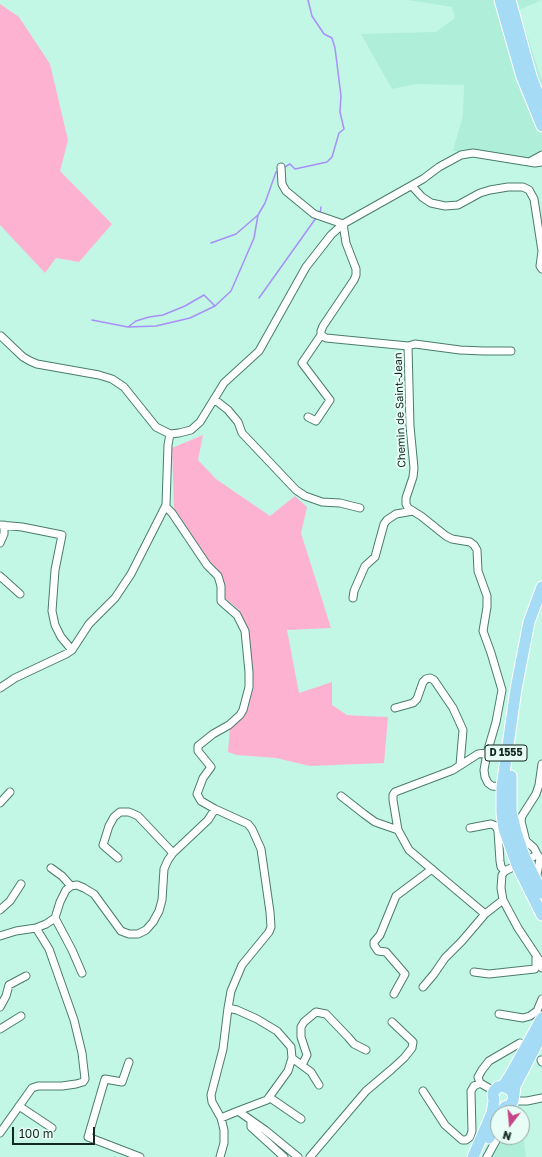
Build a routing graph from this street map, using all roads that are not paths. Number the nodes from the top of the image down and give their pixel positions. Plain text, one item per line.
1 (500, 0) edge
2 (508, 7) edge
3 (542, 105) edge
4 (542, 126) edge
5 (542, 155) edge
6 (529, 162) junction
7 (542, 162) edge
8 (281, 169) dead end
9 (412, 186) junction
10 (343, 224) junction
11 (542, 269) edge
12 (321, 335) junction
13 (1, 336) edge
14 (0, 345) edge
15 (408, 346) junction
16 (12, 347) junction
17 (511, 351) dead end
18 (214, 400) junction
19 (308, 417) dead end
20 (170, 434) junction
21 (166, 507) junction
22 (360, 508) dead end
23 (413, 511) junction
24 (2, 525) edge
25 (0, 543) edge
26 (0, 576) edge
27 (542, 587) edge
28 (20, 594) dead end
29 (353, 598) dead end
30 (542, 603) edge
31 (72, 650) junction
32 (0, 688) edge
33 (395, 708) dead end
34 (486, 753) junction
35 (542, 764) edge
36 (460, 765) junction
37 (502, 787) junction
38 (10, 792) dead end
39 (341, 796) dead end
40 (0, 803) edge
41 (215, 809) junction
42 (470, 828) dead end
43 (398, 830) junction
44 (173, 853) junction
45 (537, 854) junction
46 (524, 856) junction
47 (118, 858) dead end
48 (517, 865) junction
49 (51, 868) dead end
50 (432, 869) junction
51 (505, 871) junction
52 (536, 882) junction
53 (21, 884) dead end
54 (72, 886) junction
55 (542, 893) edge
56 (503, 900) junction
57 (0, 910) edge
58 (485, 914) junction
59 (542, 915) edge
60 (55, 918) junction
61 (36, 928) junction
62 (0, 936) edge
63 (536, 955) junction
64 (542, 968) edge
65 (474, 972) dead end
66 (82, 974) dead end
67 (26, 976) dead end
68 (422, 987) dead end
69 (394, 994) dead end
70 (542, 999) edge
71 (0, 1007) edge
72 (228, 1008) junction
73 (499, 1014) dead end
74 (21, 1016) dead end
75 (542, 1018) edge
76 (392, 1022) dead end
77 (0, 1029) edge
78 (542, 1034) edge
79 (520, 1043) dead end
80 (366, 1050) dead end
81 (292, 1058) junction
82 (129, 1062) dead end
83 (302, 1065) junction
84 (480, 1083) junction
85 (319, 1084) dead end
86 (423, 1091) dead end
87 (497, 1093) junction
88 (269, 1097) junction
89 (542, 1098) edge
90 (500, 1105) edge
91 (506, 1105) edge
92 (507, 1105) edge
93 (518, 1105) edge
94 (19, 1106) junction
95 (238, 1111) junction
96 (221, 1118) junction
97 (301, 1119) dead end
98 (251, 1121) junction
99 (52, 1128) dead end
100 (0, 1134) edge
101 (490, 1139) edge
102 (494, 1145) edge
103 (140, 1157) edge
104 (220, 1157) edge
105 (284, 1157) edge
106 (298, 1157) edge
107 (310, 1157) edge
108 (473, 1157) edge
109 (481, 1157) edge
110 (487, 1157) edge

1 - 2 main road
2 - 3 main road
2 - 4 main road
5 - 6 street
6 - 7 street
6 - 9 street
8 - 10 street
9 - 10 street
9 - 11 street
10 - 12 street
10 - 18 street
12 - 15 street, Chemin de Saint-Jean
12 - 19 street
13 - 14 street
13 - 16 street
14 - 16 street
15 - 17 street
15 - 23 street, Chemin de Saint-Jean
16 - 20 street
18 - 20 street
18 - 22 street
20 - 21 street
21 - 31 street
21 - 41 street
23 - 29 street
23 - 34 street
24 - 25 street
24 - 31 street
26 - 28 street
27 - 37 main road, D 1555
30 - 46 main road, D 1555
31 - 32 street
33 - 36 street
34 - 36 street
34 - 37 street
35 - 45 street
36 - 43 street
37 - 48 main road, D 1555
38 - 40 street
39 - 43 street
41 - 44 street
41 - 72 street
42 - 51 street
43 - 50 street
44 - 47 street
44 - 54 street
45 - 46 street
45 - 52 street
46 - 52 main road, D 1555
48 - 51 street
48 - 59 main road, D 1555
49 - 54 street
50 - 58 street
50 - 69 street
51 - 56 street
52 - 55 main road, D 1555
53 - 57 street
54 - 60 street
56 - 58 street
56 - 63 street
58 - 68 street
60 - 61 street
60 - 66 street
61 - 62 street
61 - 94 street
63 - 64 street
63 - 65 street
67 - 71 street
70 - 73 street
72 - 81 street
72 - 96 street
74 - 77 street
75 - 87 main road
76 - 107 street
78 - 92 main road
79 - 84 street
80 - 83 street
81 - 83 street
81 - 88 street
82 - 103 street
83 - 85 street
84 - 86 street
84 - 87 street
87 - 90 main road
87 - 91 main road
87 - 108 main road
88 - 95 street
88 - 97 street
89 - 93 street
94 - 99 street
94 - 100 street
95 - 96 street
95 - 98 street
96 - 104 street
98 - 105 street
98 - 106 street
101 - 109 main road
102 - 110 street

